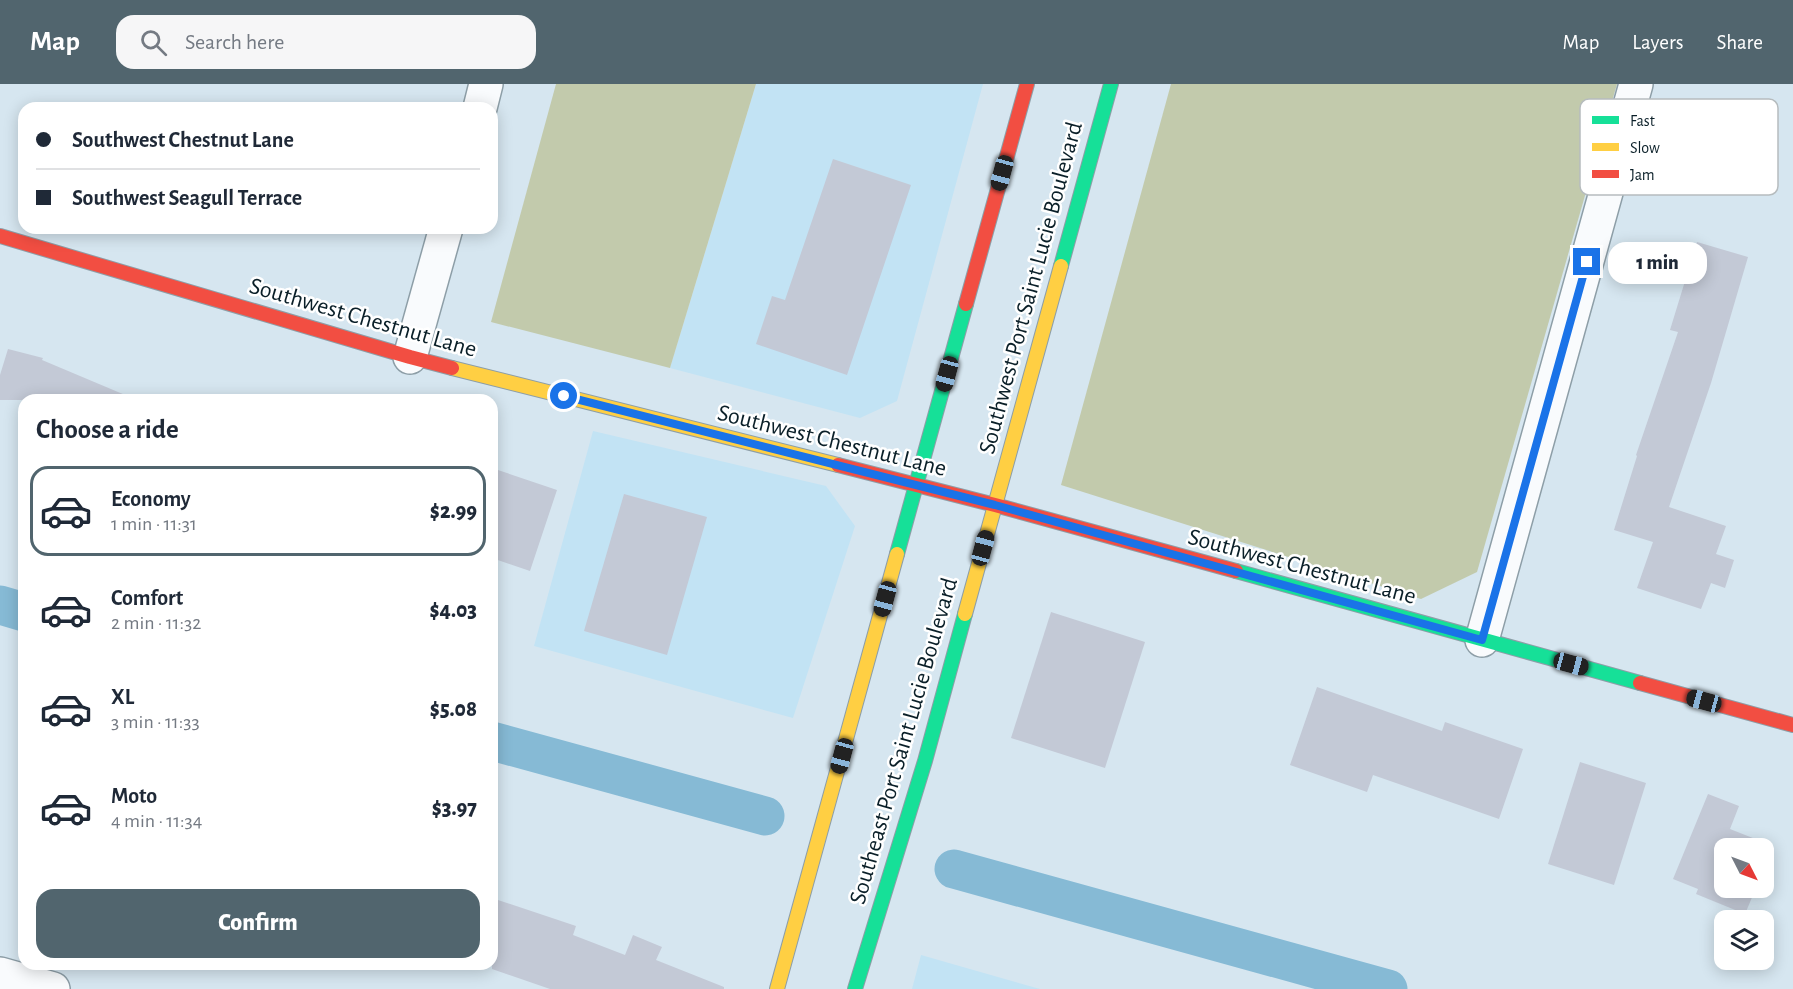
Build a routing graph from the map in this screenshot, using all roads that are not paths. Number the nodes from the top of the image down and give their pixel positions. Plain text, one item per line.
1 (486, 84) edge
2 (1027, 84) edge
3 (1111, 84) edge
4 (1636, 84) edge
5 (1632, 99) edge
6 (482, 102) edge
7 (1605, 195) edge
8 (444, 234) edge
9 (0, 236) edge
10 (410, 357) junction
11 (916, 485) junction
12 (995, 505) junction
13 (1482, 640) junction
14 (1793, 725) edge
15 (0, 974) edge
16 (53, 989) edge
17 (777, 989) edge
18 (855, 989) edge

1 - 6 street
2 - 11 main road
3 - 12 main road, Southwest Port Saint Lucie Boulevard
4 - 5 street
7 - 13 street
8 - 10 street
9 - 10 main road, Southwest Chestnut Lane
10 - 11 main road, Southwest Chestnut Lane
11 - 12 main road, Southwest Chestnut Lane
11 - 17 main road
12 - 13 main road, Southwest Chestnut Lane
12 - 18 main road, Southeast Port Saint Lucie Boulevard
13 - 14 main road, Southwest Chestnut Lane
15 - 16 street

